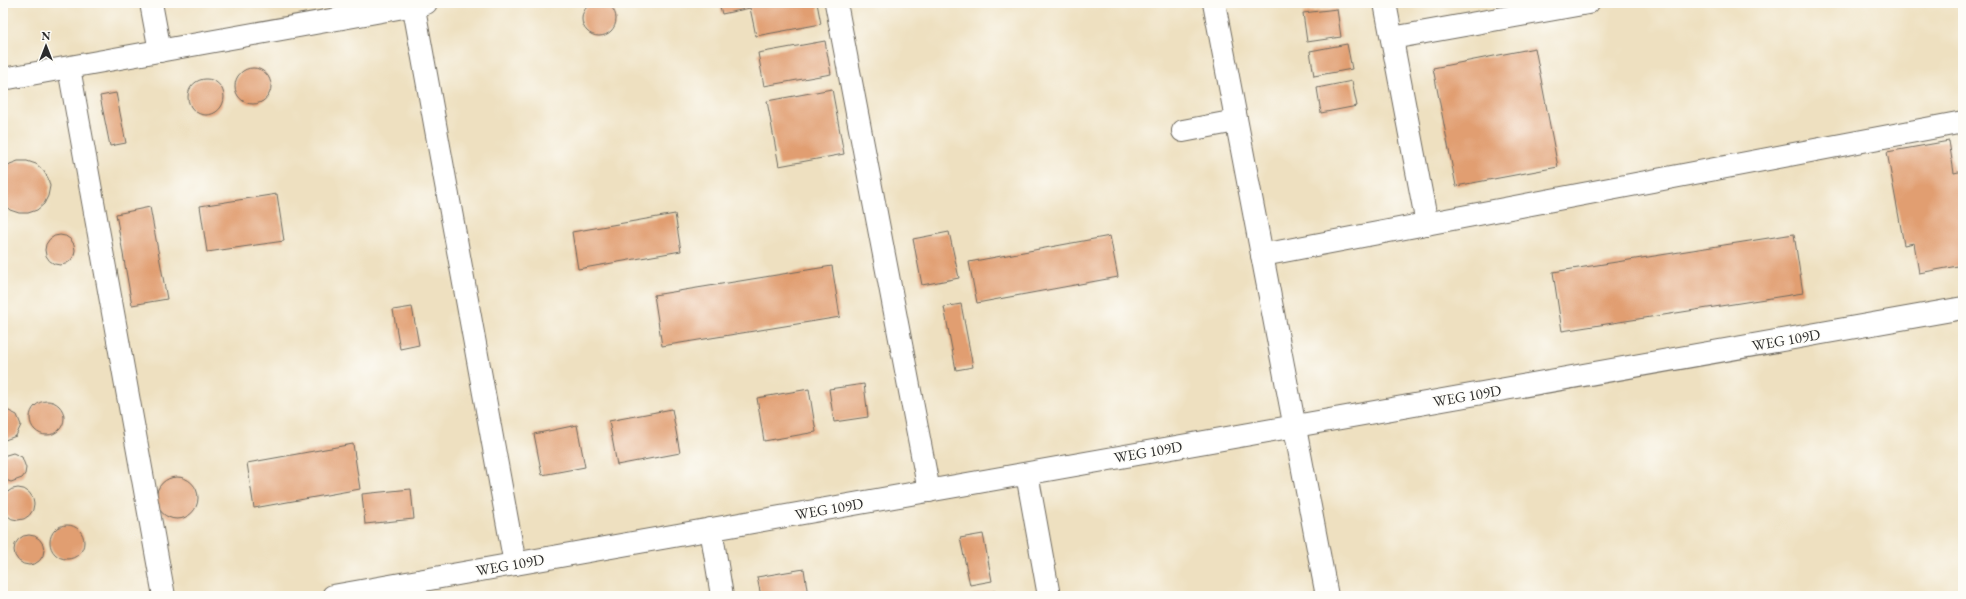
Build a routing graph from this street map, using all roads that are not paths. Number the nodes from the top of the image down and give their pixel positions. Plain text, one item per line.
1 (151, 3) edge
2 (836, 3) edge
3 (1214, 3) edge
4 (1385, 3) edge
5 (1588, 3) edge
6 (418, 4) edge
7 (1392, 38) junction
8 (160, 51) junction
9 (68, 68) junction
10 (3, 79) edge
11 (1236, 121) junction
12 (1963, 122) edge
13 (1183, 131) dead end
14 (1427, 224) junction
15 (1262, 255) junction
16 (1963, 308) edge
17 (1294, 426) junction
18 (1027, 474) junction
19 (928, 491) junction
20 (711, 529) junction
21 (516, 564) junction
22 (437, 587) edge
23 (164, 596) edge
24 (333, 596) edge
25 (722, 596) edge
26 (1049, 596) edge
27 (1327, 596) edge

1 - 8 lane
2 - 19 lane
3 - 11 lane
4 - 7 lane
5 - 7 lane
6 - 8 lane
6 - 21 lane
7 - 14 lane
8 - 9 lane
9 - 10 lane
9 - 23 lane
11 - 13 lane
11 - 15 lane
12 - 14 lane
14 - 15 lane
15 - 17 lane
16 - 17 lane, WEG 109D
17 - 18 lane, WEG 109D
17 - 27 lane
18 - 19 lane, WEG 109D
18 - 26 lane
19 - 20 lane, WEG 109D
20 - 21 lane, WEG 109D
20 - 25 lane
21 - 22 lane, WEG 109D
22 - 24 lane, WEG 109D

